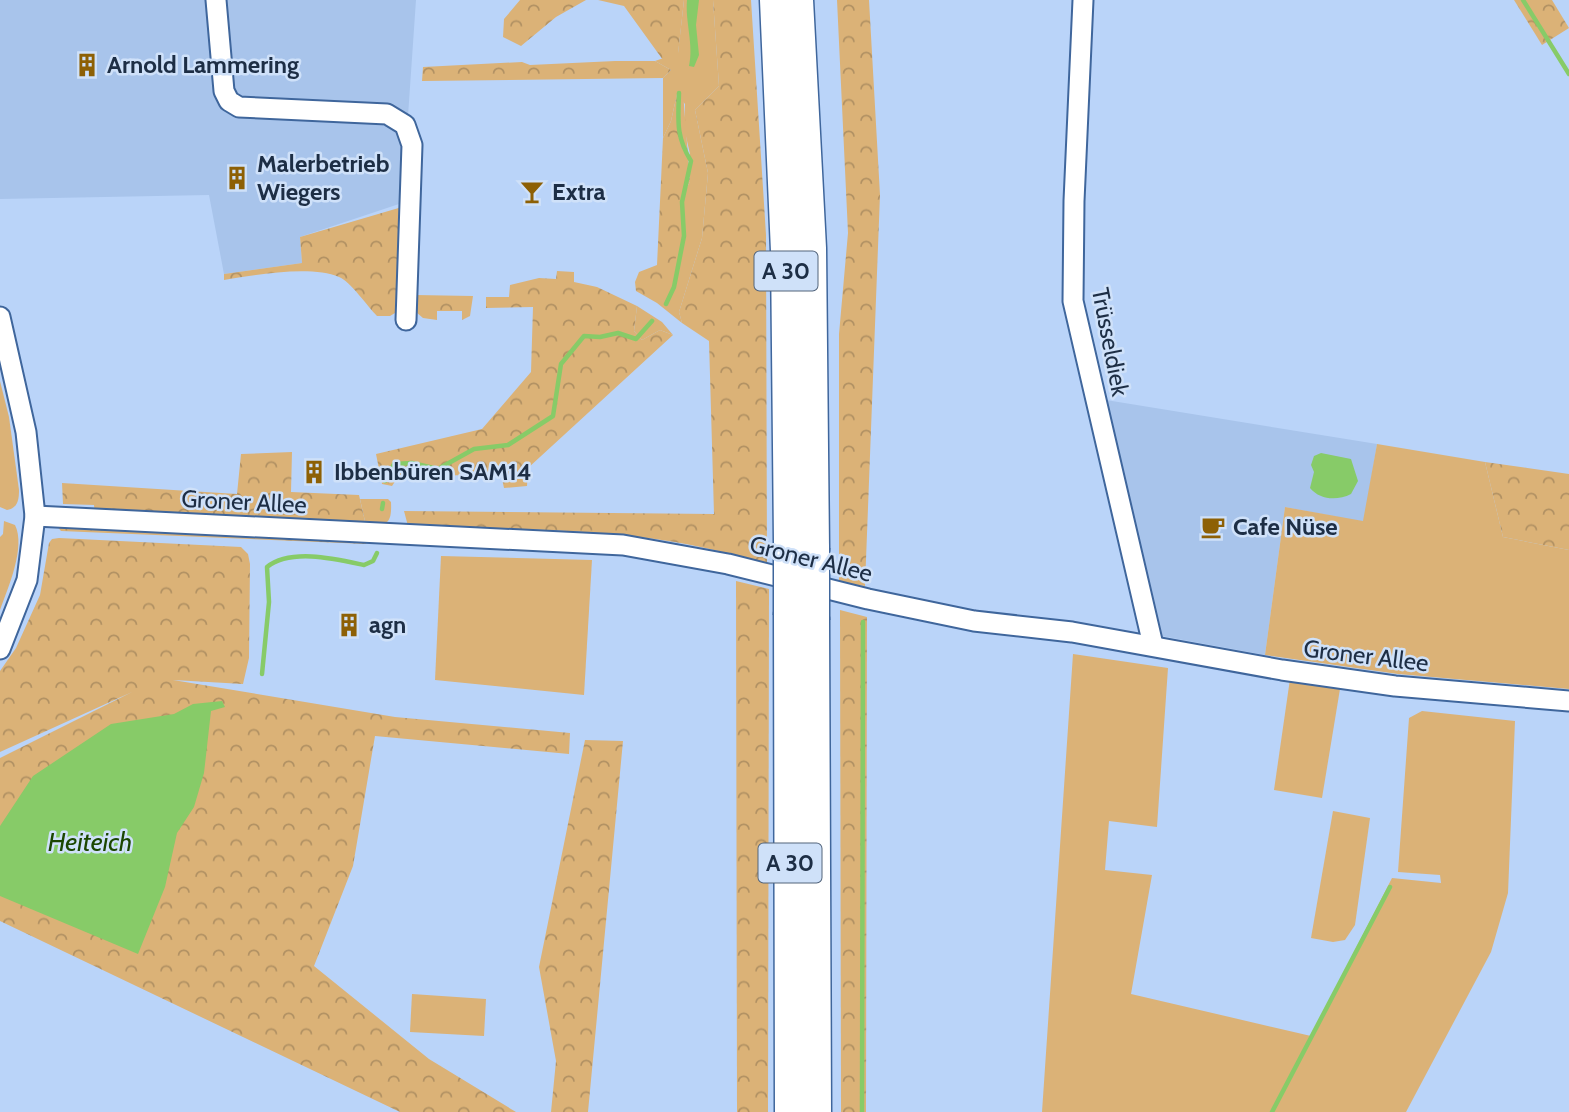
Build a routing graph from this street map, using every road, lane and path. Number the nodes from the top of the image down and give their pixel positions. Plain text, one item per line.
1 (216, 0) edge
2 (775, 0) edge
3 (798, 0) edge
4 (1083, 0) edge
5 (0, 317) edge
6 (407, 320) dead end
7 (35, 516) junction
8 (801, 545) junction
9 (802, 617) junction
10 (1153, 645) junction
11 (0, 649) edge
12 (1569, 701) edge
13 (790, 1112) edge
14 (816, 1112) edge

1 - 6 street
2 - 8 highway, A 30
3 - 8 highway, A 30
4 - 10 street, Trüsseldiek
5 - 7 street
7 - 10 street, Groner Allee
7 - 11 street
8 - 9 highway, A 30, bridge
9 - 13 highway, A 30
9 - 14 highway, A 30
10 - 12 street, Groner Allee

